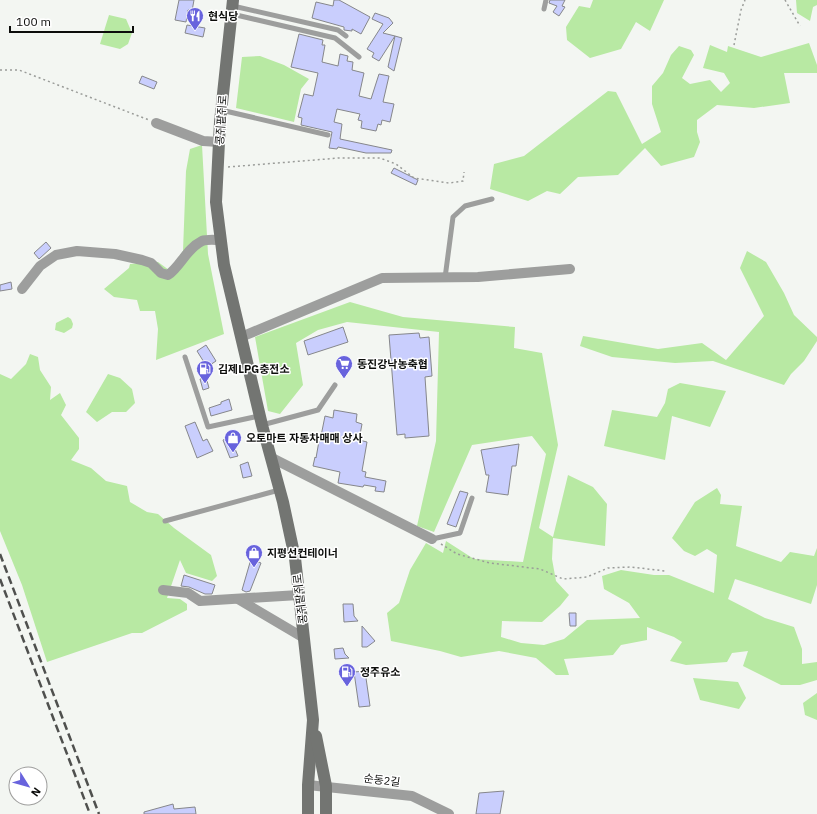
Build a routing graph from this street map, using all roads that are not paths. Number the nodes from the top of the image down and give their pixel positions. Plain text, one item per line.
1 (546, 0) edge
2 (232, 7) edge
3 (544, 9) dead end
4 (346, 36) dead end
5 (359, 57) dead end
6 (221, 110) junction
7 (156, 123) road end
8 (328, 135) dead end
9 (219, 142) junction
10 (492, 199) dead end
11 (221, 240) junction
12 (570, 269) dead end
13 (445, 278) junction
14 (22, 289) dead end
15 (241, 337) junction
16 (185, 356) dead end
17 (335, 385) dead end
18 (261, 420) junction
19 (272, 458) junction
20 (280, 490) junction
21 (472, 498) dead end
22 (165, 521) dead end
23 (432, 539) joint
24 (163, 590) dead end
25 (299, 595) junction
26 (238, 599) junction
27 (304, 638) junction
28 (313, 720) junction
29 (308, 785) junction
30 (326, 786) junction
31 (308, 808) edge
32 (326, 814) edge
33 (449, 814) edge

1 - 3 lane
2 - 4 lane
2 - 5 lane
2 - 6 main road, 콩쥐팥쥐로
6 - 8 lane
6 - 9 main road, 콩쥐팥쥐로
7 - 9 street
9 - 11 main road, 콩쥐팥쥐로
10 - 13 lane
11 - 14 street
11 - 15 main road, 콩쥐팥쥐로
12 - 13 street
13 - 15 street
15 - 18 main road, 콩쥐팥쥐로
16 - 18 lane
17 - 18 lane
18 - 19 main road, 콩쥐팥쥐로
19 - 20 main road, 콩쥐팥쥐로
19 - 23 street
20 - 22 lane
20 - 25 main road, 콩쥐팥쥐로
21 - 23 lane
24 - 26 street
25 - 26 street
25 - 27 main road, 콩쥐팥쥐로
26 - 27 street
27 - 28 main road, 콩쥐팥쥐로
28 - 29 main road, 콩쥐팥쥐로
28 - 30 main road, 콩쥐팥쥐로
29 - 30 street, 순동2길
29 - 31 main road, 콩쥐팥쥐로
30 - 32 main road, 콩쥐팥쥐로
30 - 33 street, 순동2길

